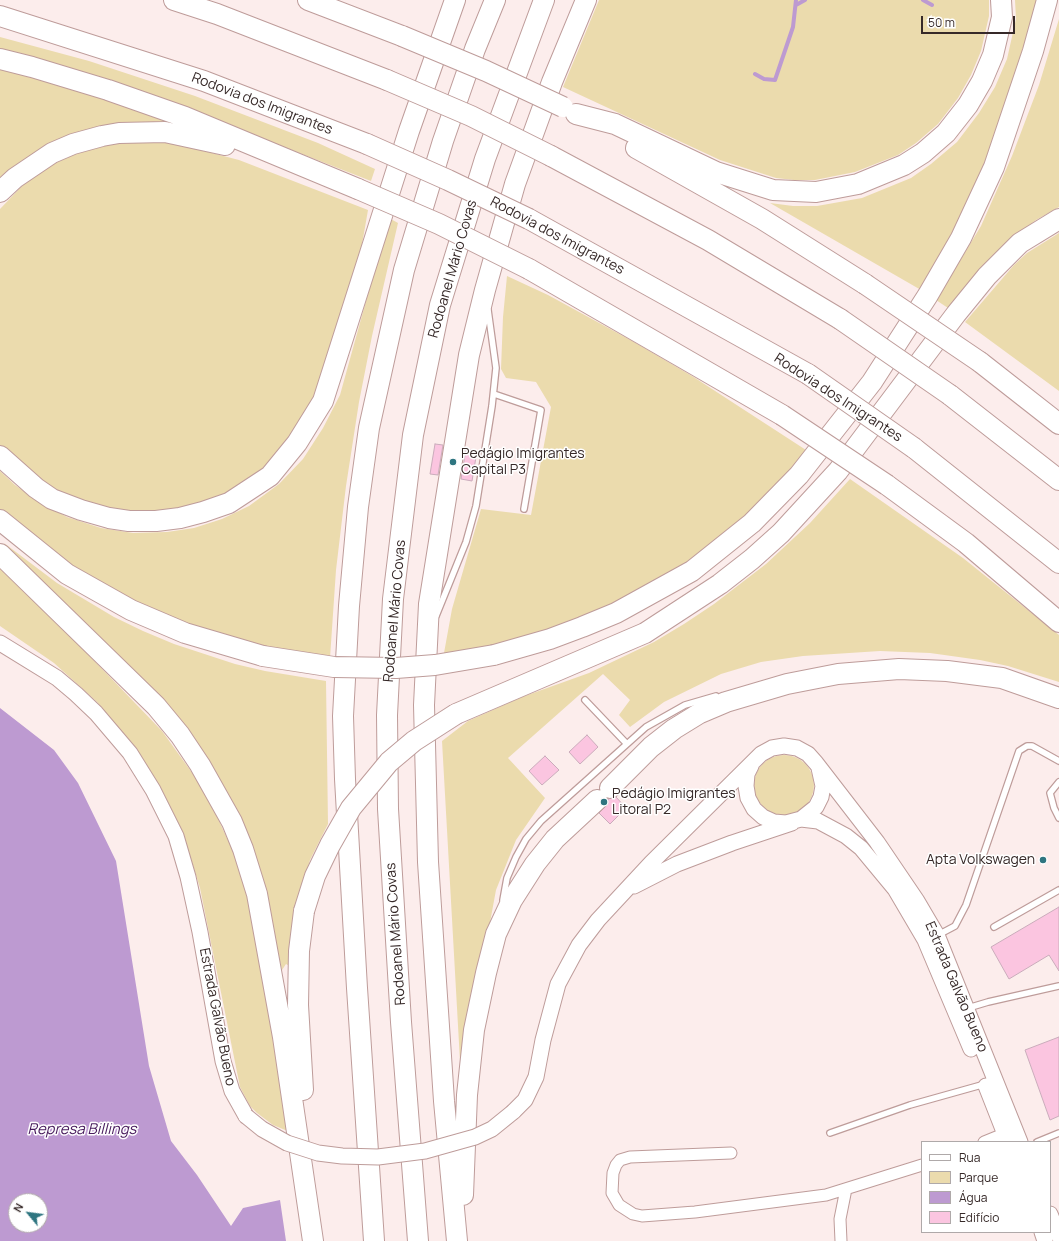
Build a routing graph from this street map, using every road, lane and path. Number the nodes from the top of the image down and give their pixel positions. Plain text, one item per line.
1 (174, 0) edge
2 (308, 0) edge
3 (455, 0) edge
4 (495, 0) edge
5 (544, 0) edge
6 (586, 0) edge
7 (1001, 0) edge
8 (1047, 0) edge
9 (0, 16) edge
10 (0, 59) edge
11 (569, 110) junction
12 (296, 164) junction
13 (0, 192) edge
14 (1059, 219) edge
15 (484, 290) junction
16 (494, 394) junction
17 (1059, 424) edge
18 (0, 456) edge
19 (1059, 480) edge
20 (524, 509) dead end
21 (0, 520) edge
22 (0, 554) edge
23 (1059, 563) edge
24 (1059, 622) edge
25 (428, 637) junction
26 (0, 643) edge
27 (787, 684) junction
28 (751, 688) dead end
29 (724, 693) dead end
30 (1059, 698) edge
31 (585, 700) dead end
32 (626, 743) junction
33 (1059, 761) edge
34 (752, 763) junction
35 (818, 765) junction
36 (1059, 782) edge
37 (1059, 818) edge
38 (796, 821) junction
39 (1059, 890) edge
40 (624, 891) junction
41 (994, 927) dead end
42 (496, 934) junction
43 (931, 937) junction
44 (1059, 986) edge
45 (962, 1011) junction
46 (990, 1082) junction
47 (830, 1133) dead end
48 (1059, 1133) edge
49 (1012, 1136) edge
50 (989, 1141) edge
51 (1039, 1141) edge
52 (731, 1153) dead end
53 (921, 1165) edge
54 (846, 1189) junction
55 (1051, 1216) edge
56 (1059, 1236) edge
57 (313, 1241) edge
58 (374, 1241) edge
59 (418, 1241) edge
60 (457, 1241) edge
61 (460, 1241) edge
62 (841, 1241) edge

1 - 19 highway, bridge
2 - 11 highway, bridge
3 - 18 highway
4 - 58 highway
5 - 59 highway, Rodoanel Mário Covas
6 - 15 highway
7 - 11 highway
8 - 21 highway, bridge
9 - 23 highway, Rodovia dos Imigrantes, bridge
10 - 12 highway
11 - 17 highway, bridge
12 - 13 highway
12 - 24 highway, bridge
14 - 57 highway, bridge
15 - 16 lane
15 - 25 highway
16 - 20 lane
16 - 25 lane
22 - 57 highway
25 - 60 highway
26 - 40 main road, Estrada Galvão Bueno, bridge
27 - 28 lane
27 - 30 highway
27 - 42 highway
29 - 32 lane
31 - 32 lane
32 - 42 lane
33 - 43 lane
34 - 35 main road, Estrada Galvão Bueno
34 - 38 main road, Estrada Galvão Bueno
34 - 40 main road, Estrada Galvão Bueno
35 - 38 main road, Estrada Galvão Bueno
35 - 43 main road, Estrada Galvão Bueno
36 - 37 lane
38 - 40 main road, Estrada Galvão Bueno
38 - 43 main road, Estrada Galvão Bueno
39 - 41 lane
42 - 61 highway
43 - 45 main road, Estrada Galvão Bueno
44 - 45 lane
45 - 46 main road, Estrada Galvão Bueno
46 - 47 lane
46 - 49 main road, Estrada Galvão Bueno
48 - 51 lane
49 - 50 street
52 - 54 street
53 - 54 street
54 - 62 street
55 - 56 main road

